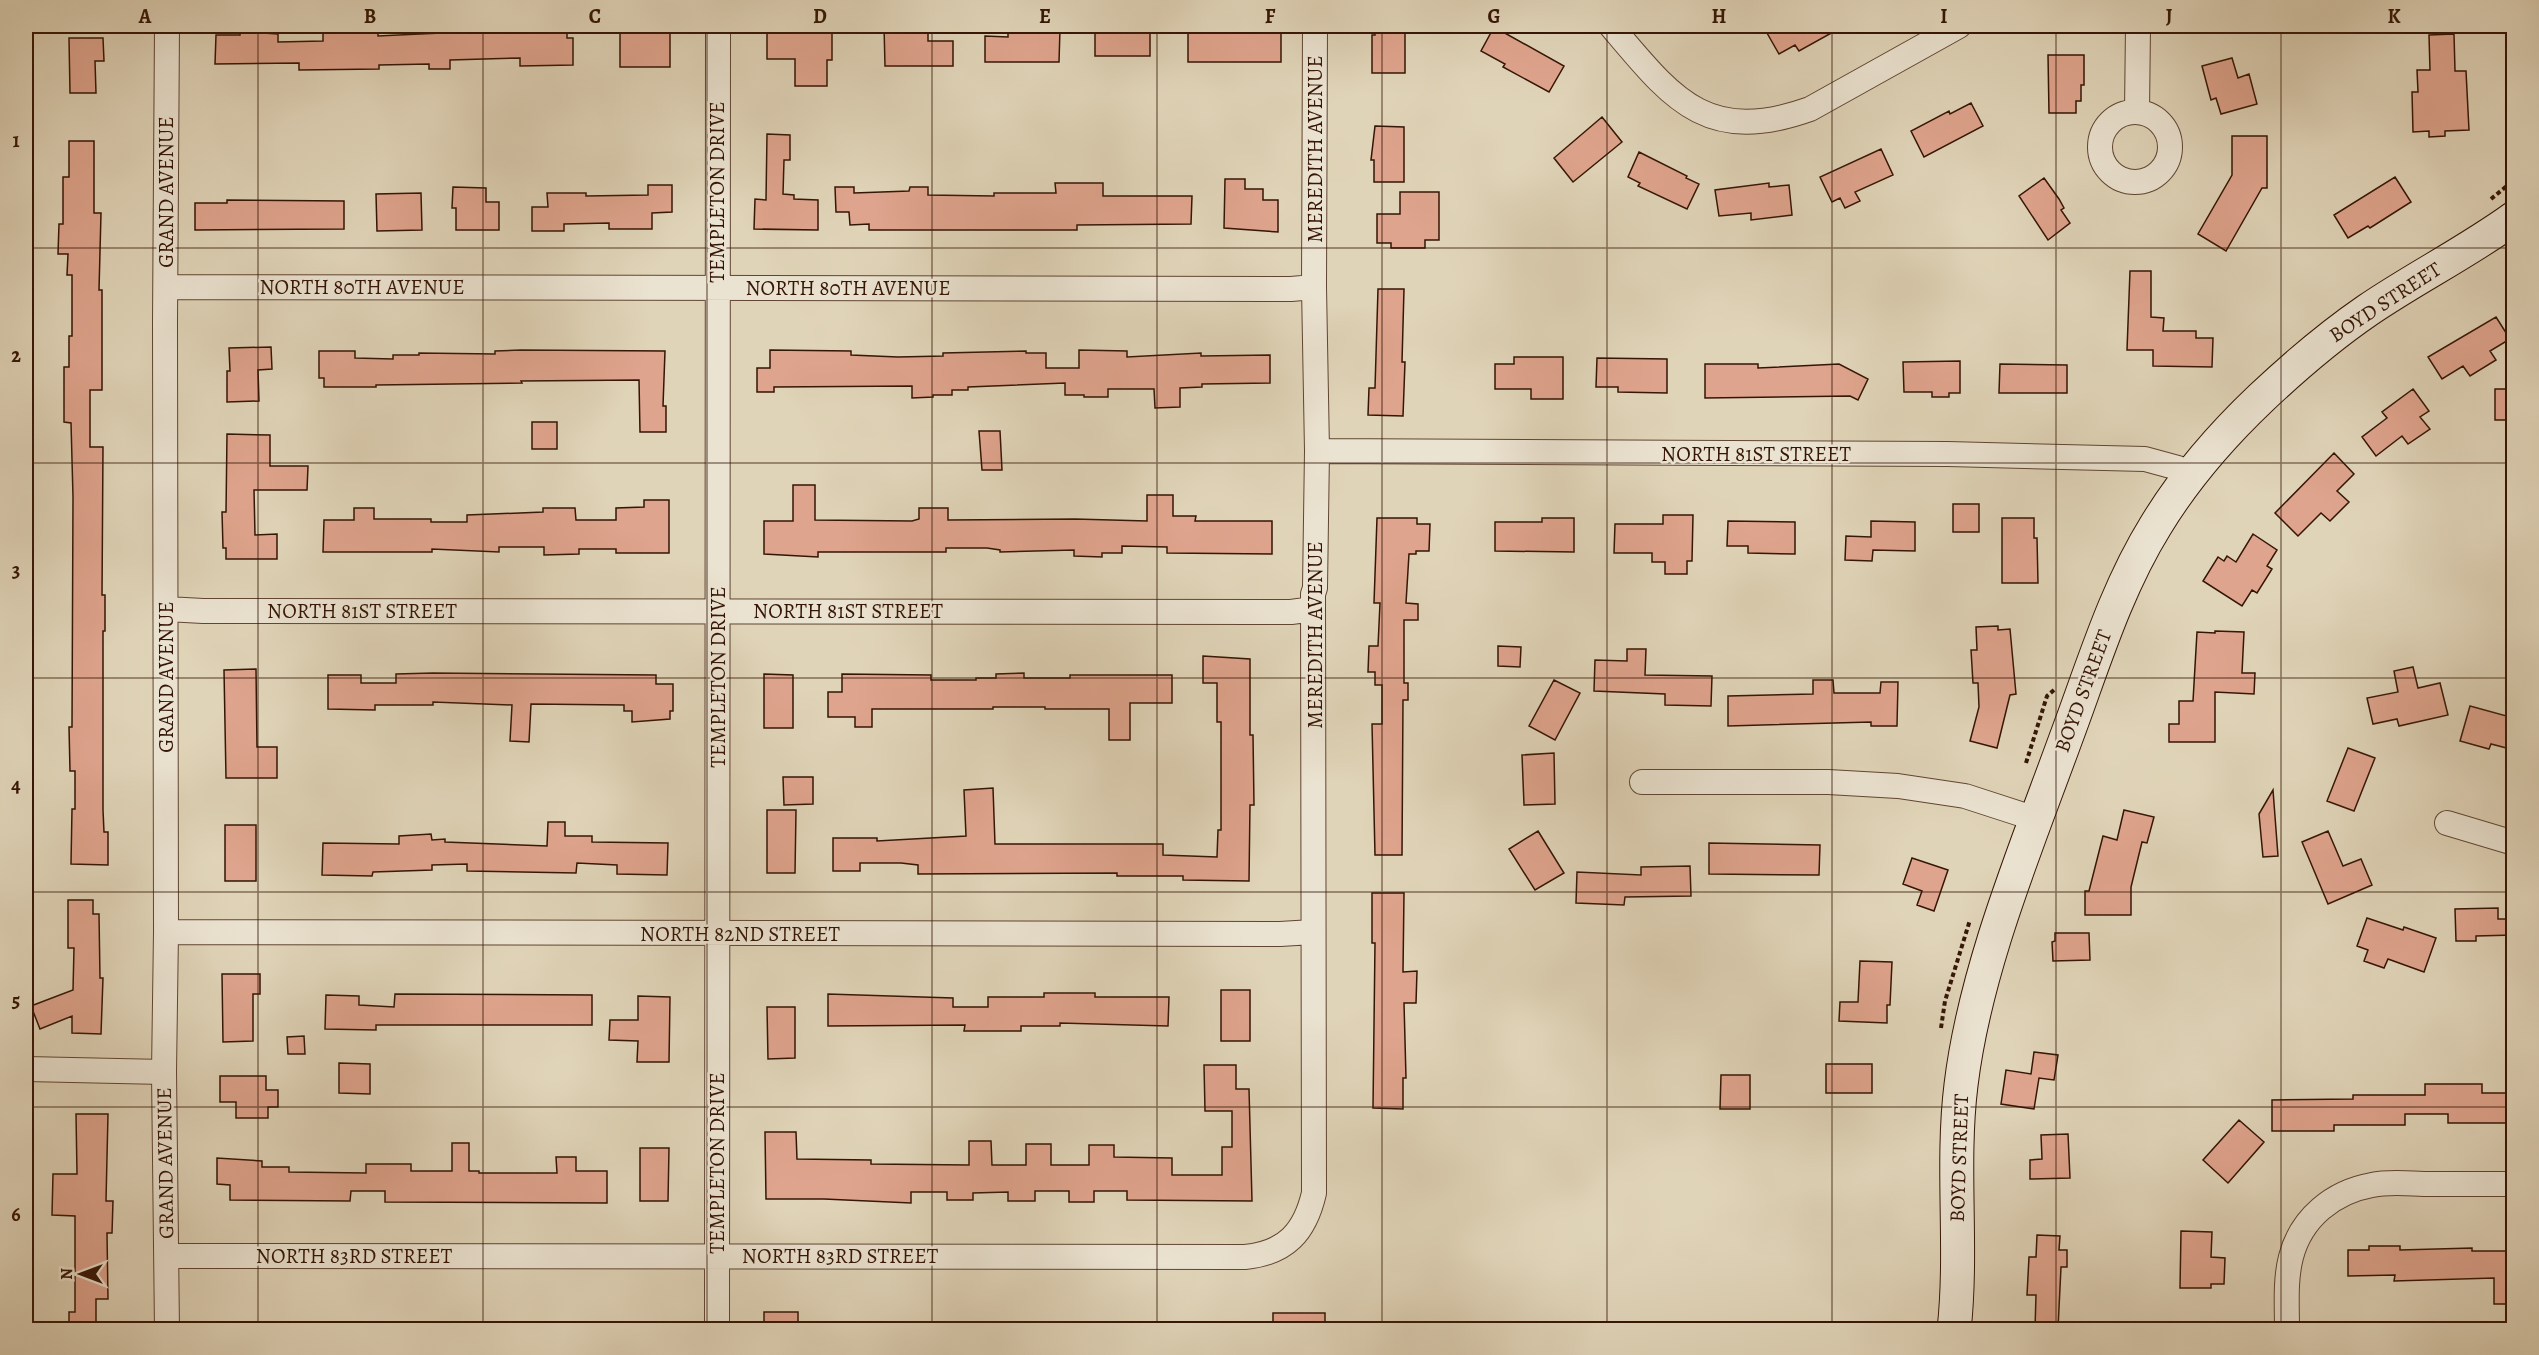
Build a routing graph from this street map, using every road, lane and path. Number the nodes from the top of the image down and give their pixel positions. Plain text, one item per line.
1 (167, 26) edge
2 (718, 26) edge
3 (1315, 26) edge
4 (1611, 26) edge
5 (1959, 26) edge
6 (2138, 26) edge
7 (2137, 112) dead end
8 (2514, 180) edge
9 (2501, 209) edge
10 (167, 287) junction
11 (1314, 287) junction
12 (717, 288) junction
13 (1317, 451) junction
14 (2192, 475) junction
15 (167, 609) junction
16 (1313, 609) junction
17 (718, 611) junction
18 (2059, 684) dead end
19 (2024, 770) dead end
20 (1642, 782) dead end
21 (2036, 819) junction
22 (2447, 823) dead end
23 (2514, 843) edge
24 (1973, 912) dead end
25 (166, 932) junction
26 (1313, 932) junction
27 (718, 933) junction
28 (1940, 1035) dead end
29 (26, 1070) edge
30 (164, 1072) junction
31 (2514, 1184) edge
32 (1293, 1238) joint
33 (167, 1256) junction
34 (717, 1257) junction
35 (167, 1329) edge
36 (717, 1329) edge
37 (1954, 1329) edge
38 (2287, 1329) edge

1 - 10 street, GRAND AVENUE
2 - 12 street, TEMPLETON DRIVE
3 - 11 street, MEREDITH AVENUE
4 - 5 street
6 - 7 street
8 - 9 path
9 - 14 street, BOYD STREET
10 - 12 street, NORTH 80TH AVENUE
10 - 15 street, GRAND AVENUE
11 - 12 street, NORTH 80TH AVENUE
11 - 13 street, MEREDITH AVENUE
12 - 17 street, TEMPLETON DRIVE
13 - 14 street, NORTH 81ST STREET
13 - 16 street, MEREDITH AVENUE
14 - 21 street, BOYD STREET
15 - 17 street, NORTH 81ST STREET
15 - 25 street, GRAND AVENUE
16 - 17 street, NORTH 81ST STREET
16 - 26 street, MEREDITH AVENUE
17 - 27 street, TEMPLETON DRIVE
18 - 19 path
20 - 21 street
21 - 37 street, BOYD STREET
22 - 23 street
24 - 28 path
25 - 27 street, NORTH 82ND STREET
25 - 30 street, GRAND AVENUE
26 - 27 street, NORTH 82ND STREET
26 - 32 street, MEREDITH AVENUE
27 - 34 street, TEMPLETON DRIVE
29 - 30 street
30 - 33 street, GRAND AVENUE
31 - 38 street
32 - 34 street, NORTH 83RD STREET
33 - 34 street, NORTH 83RD STREET
33 - 35 street, GRAND AVENUE
34 - 36 street, TEMPLETON DRIVE

